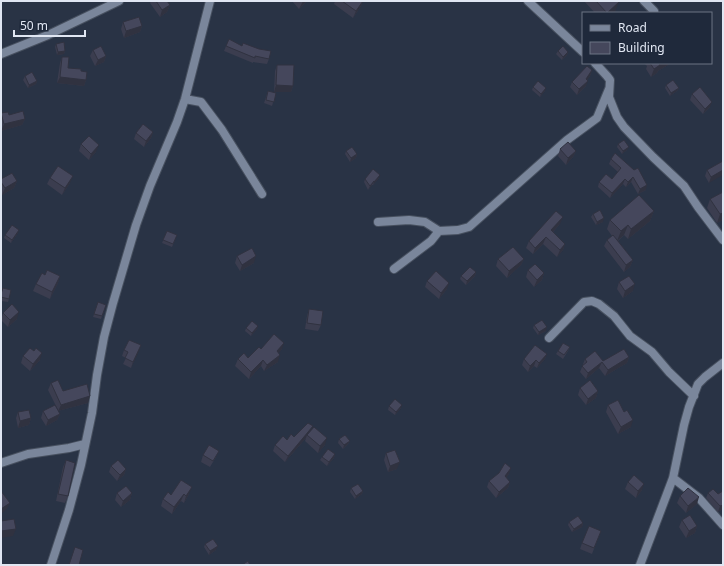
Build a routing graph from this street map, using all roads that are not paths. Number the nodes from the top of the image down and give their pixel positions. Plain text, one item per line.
1 (119, 1) edge
2 (210, 1) edge
3 (528, 1) edge
4 (644, 1) edge
5 (654, 11) dead end
6 (582, 51) edge
7 (1, 54) edge
8 (596, 64) edge
9 (609, 89) junction
10 (185, 99) junction
11 (262, 194) dead end
12 (378, 222) dead end
13 (440, 231) junction
14 (723, 240) edge
15 (394, 269) dead end
16 (549, 338) dead end
17 (723, 364) edge
18 (694, 396) junction
19 (85, 444) junction
20 (1, 464) edge
21 (673, 478) junction
22 (723, 525) edge
23 (51, 565) edge
24 (640, 565) edge

1 - 7 street
2 - 10 street
3 - 6 street
4 - 5 street
8 - 9 street
9 - 13 street
9 - 14 street
10 - 11 street
10 - 19 street
12 - 13 street
13 - 15 street
16 - 18 street
17 - 18 street
18 - 21 street
19 - 20 street
19 - 23 street
21 - 22 street
21 - 24 street

